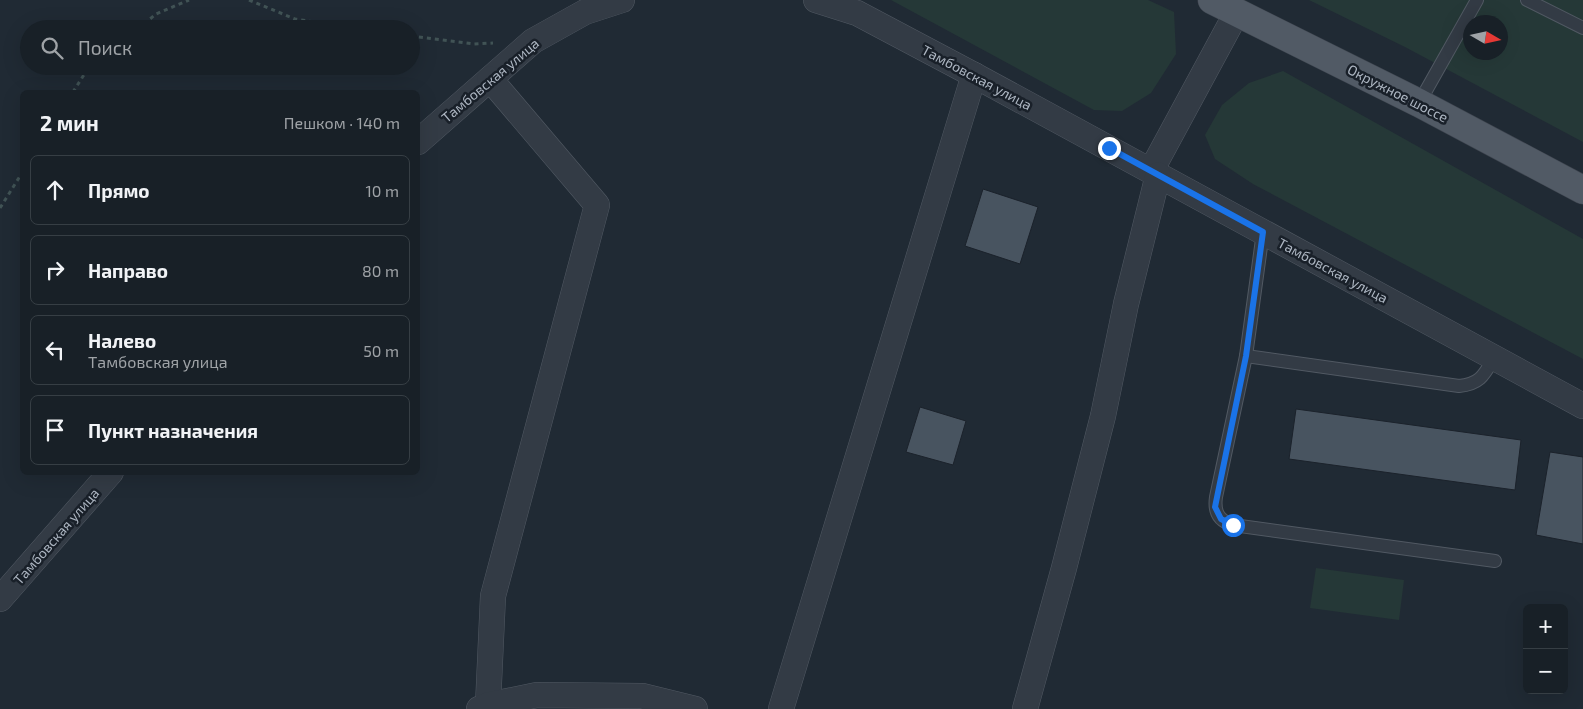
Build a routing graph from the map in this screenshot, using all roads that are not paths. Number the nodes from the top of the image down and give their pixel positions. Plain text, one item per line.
1 (622, 0) edge
2 (816, 0) edge
3 (1212, 0) edge
4 (1478, 0) edge
5 (1527, 0) edge
6 (1237, 12) junction
7 (1583, 28) edge
8 (974, 75) junction
9 (490, 79) junction
10 (1420, 103) junction
11 (420, 140) edge
12 (1155, 173) junction
13 (1583, 190) edge
14 (1263, 232) junction
15 (1246, 356) junction
16 (1494, 358) junction
17 (1583, 406) edge
18 (108, 475) edge
19 (1495, 561) dead end
20 (0, 599) edge
21 (483, 707) edge
22 (695, 709) edge
23 (780, 709) edge
24 (1025, 709) edge

1 - 9 street, Тамбовская улица
2 - 8 street, Тамбовская улица
3 - 6 main road, Окружное шоссе
4 - 10 lane
5 - 7 lane
6 - 10 main road, Окружное шоссе
6 - 12 street
8 - 12 street, Тамбовская улица
8 - 23 street
9 - 11 street, Тамбовская улица
9 - 21 street
10 - 13 main road, Окружное шоссе
12 - 14 street, Тамбовская улица
12 - 24 street
14 - 15 lane
14 - 16 street, Тамбовская улица
15 - 16 lane
15 - 19 lane
16 - 17 street, Тамбовская улица
18 - 20 street, Тамбовская улица
21 - 22 street

